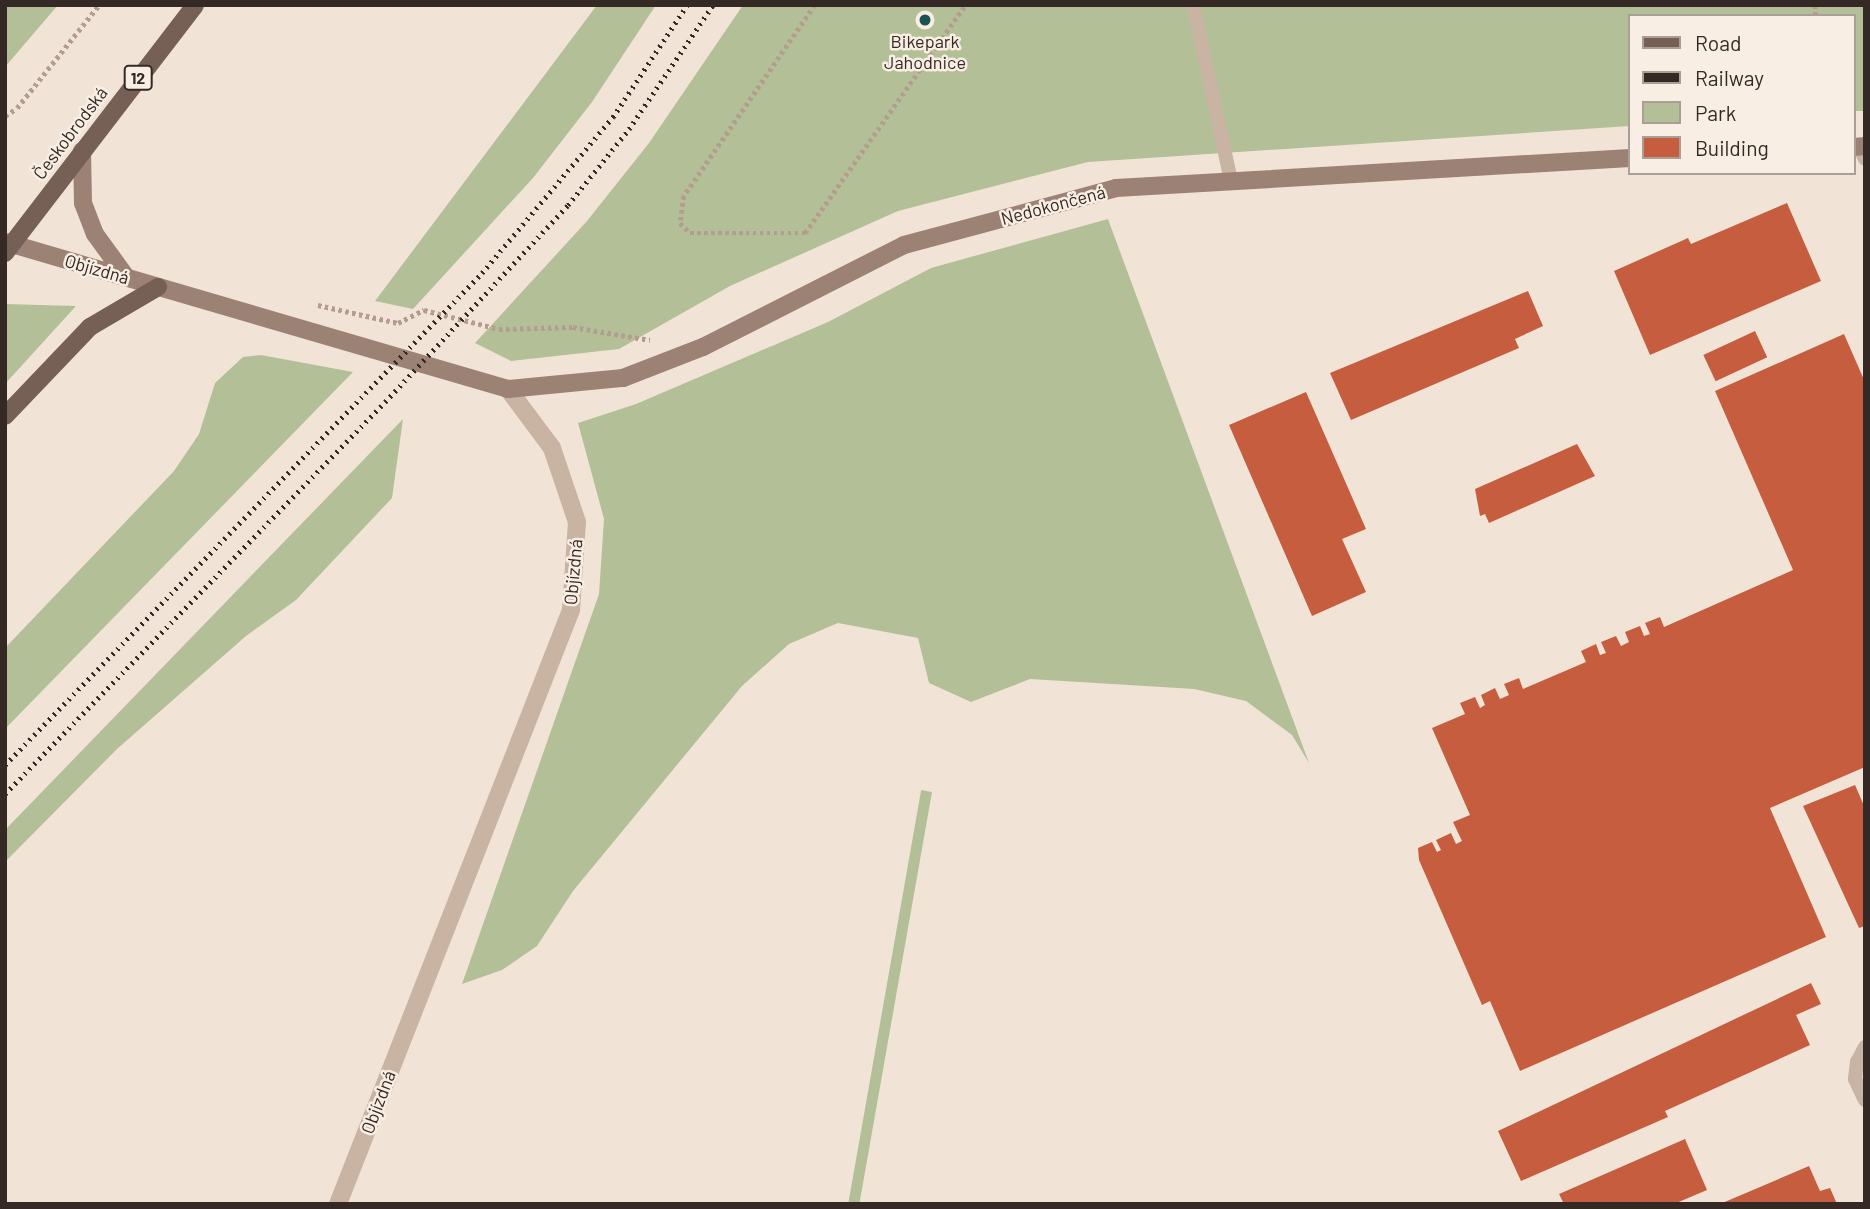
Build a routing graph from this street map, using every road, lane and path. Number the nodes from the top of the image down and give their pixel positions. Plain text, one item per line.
1 (99, 5) edge
2 (195, 5) edge
3 (815, 5) edge
4 (965, 5) edge
5 (1193, 5) edge
6 (5, 116) edge
7 (82, 151) junction
8 (1629, 159) edge
9 (1231, 181) junction
10 (8, 246) edge
11 (127, 278) junction
12 (158, 287) junction
13 (309, 303) dead end
14 (655, 341) dead end
15 (508, 389) junction
16 (5, 416) edge
17 (1865, 1047) edge
18 (1865, 1100) edge
19 (338, 1204) edge

1 - 6 path
2 - 7 main road, Českobrodská / 12
3 - 4 path
5 - 9 lane
7 - 10 main road, Českobrodská / 12
7 - 11 street
8 - 9 street, Nedokončená
9 - 15 street, Nedokončená
10 - 11 street, Objízdná
11 - 12 street, Objízdná
12 - 15 street, Objízdná
12 - 16 main road
13 - 14 path
15 - 19 street, Objízdná
17 - 18 lane

